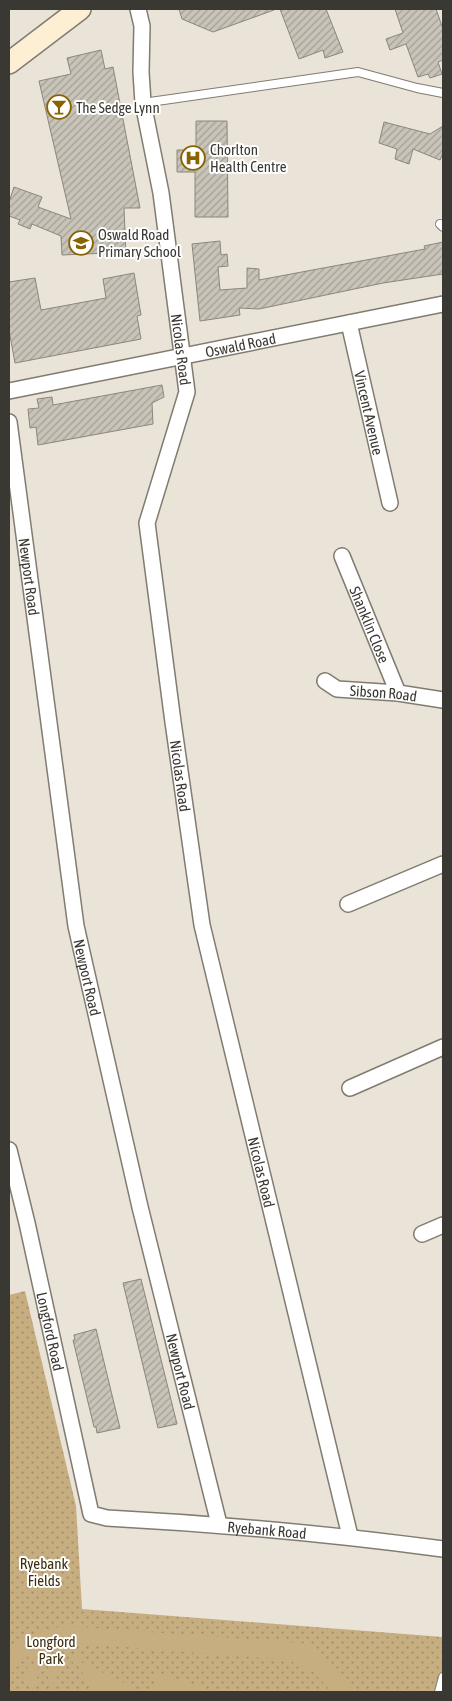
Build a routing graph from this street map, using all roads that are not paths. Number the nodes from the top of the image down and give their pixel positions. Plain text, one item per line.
1 (80, 9) edge
2 (138, 9) edge
3 (9, 63) edge
4 (443, 92) edge
5 (143, 103) junction
6 (443, 304) edge
7 (349, 323) junction
8 (182, 356) junction
9 (9, 391) edge
10 (9, 422) edge
11 (390, 503) dead end
12 (342, 556) dead end
13 (326, 681) dead end
14 (398, 693) junction
15 (443, 700) edge
16 (443, 864) edge
17 (348, 904) dead end
18 (443, 1048) edge
19 (350, 1088) dead end
20 (9, 1150) edge
21 (443, 1225) edge
22 (422, 1234) dead end
23 (91, 1514) joint
24 (219, 1524) junction
25 (350, 1536) junction
26 (443, 1549) edge
27 (443, 1677) edge
28 (439, 1692) edge

1 - 3 main road
2 - 5 street, Nicolas Road
4 - 5 lane
5 - 8 street, Nicolas Road
6 - 7 street, Oswald Road
7 - 8 street, Oswald Road
7 - 11 street, Vincent Avenue
8 - 9 street, Oswald Road
8 - 25 street, Nicolas Road
10 - 24 street, Newport Road
12 - 14 street, Shanklin Close
13 - 14 street, Sibson Road
14 - 15 street, Sibson Road
16 - 17 street
18 - 19 street
20 - 23 street, Longford Road
21 - 22 street
23 - 24 street, Ryebank Road
24 - 25 street, Ryebank Road
25 - 26 street, Ryebank Road
27 - 28 lane

